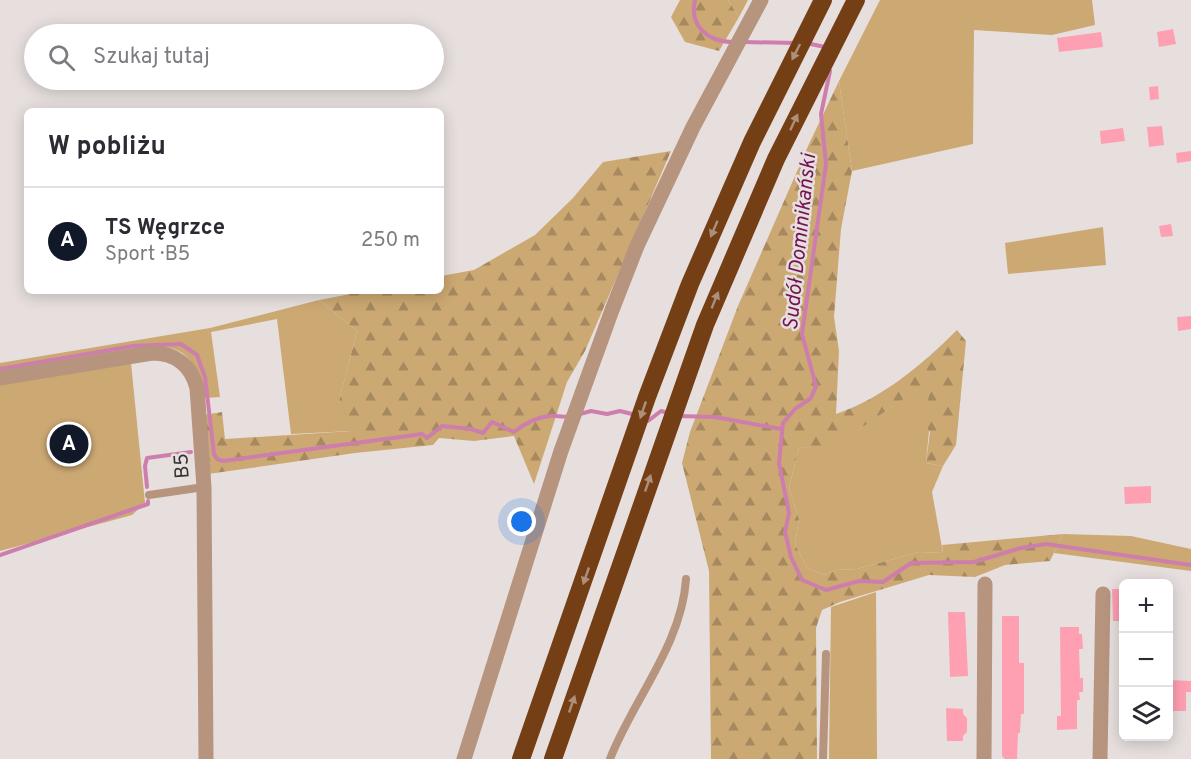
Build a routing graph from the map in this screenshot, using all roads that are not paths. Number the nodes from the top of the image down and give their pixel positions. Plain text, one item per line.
1 (761, 0) edge
2 (823, 0) edge
3 (856, 0) edge
4 (0, 378) edge
5 (204, 487) junction
6 (149, 495) dead end
7 (686, 579) dead end
8 (985, 584) dead end
9 (1103, 594) dead end
10 (826, 654) dead end
11 (206, 759) edge
12 (464, 759) edge
13 (521, 759) edge
14 (553, 759) edge
15 (610, 759) edge
16 (823, 759) edge
17 (984, 759) edge
18 (1100, 759) edge

1 - 12 street
2 -> 13 highway
14 -> 3 highway
4 - 5 street, B5
5 - 6 lane
5 - 11 street, B5
7 - 15 lane
8 - 17 street
9 - 18 street
10 - 16 lane

